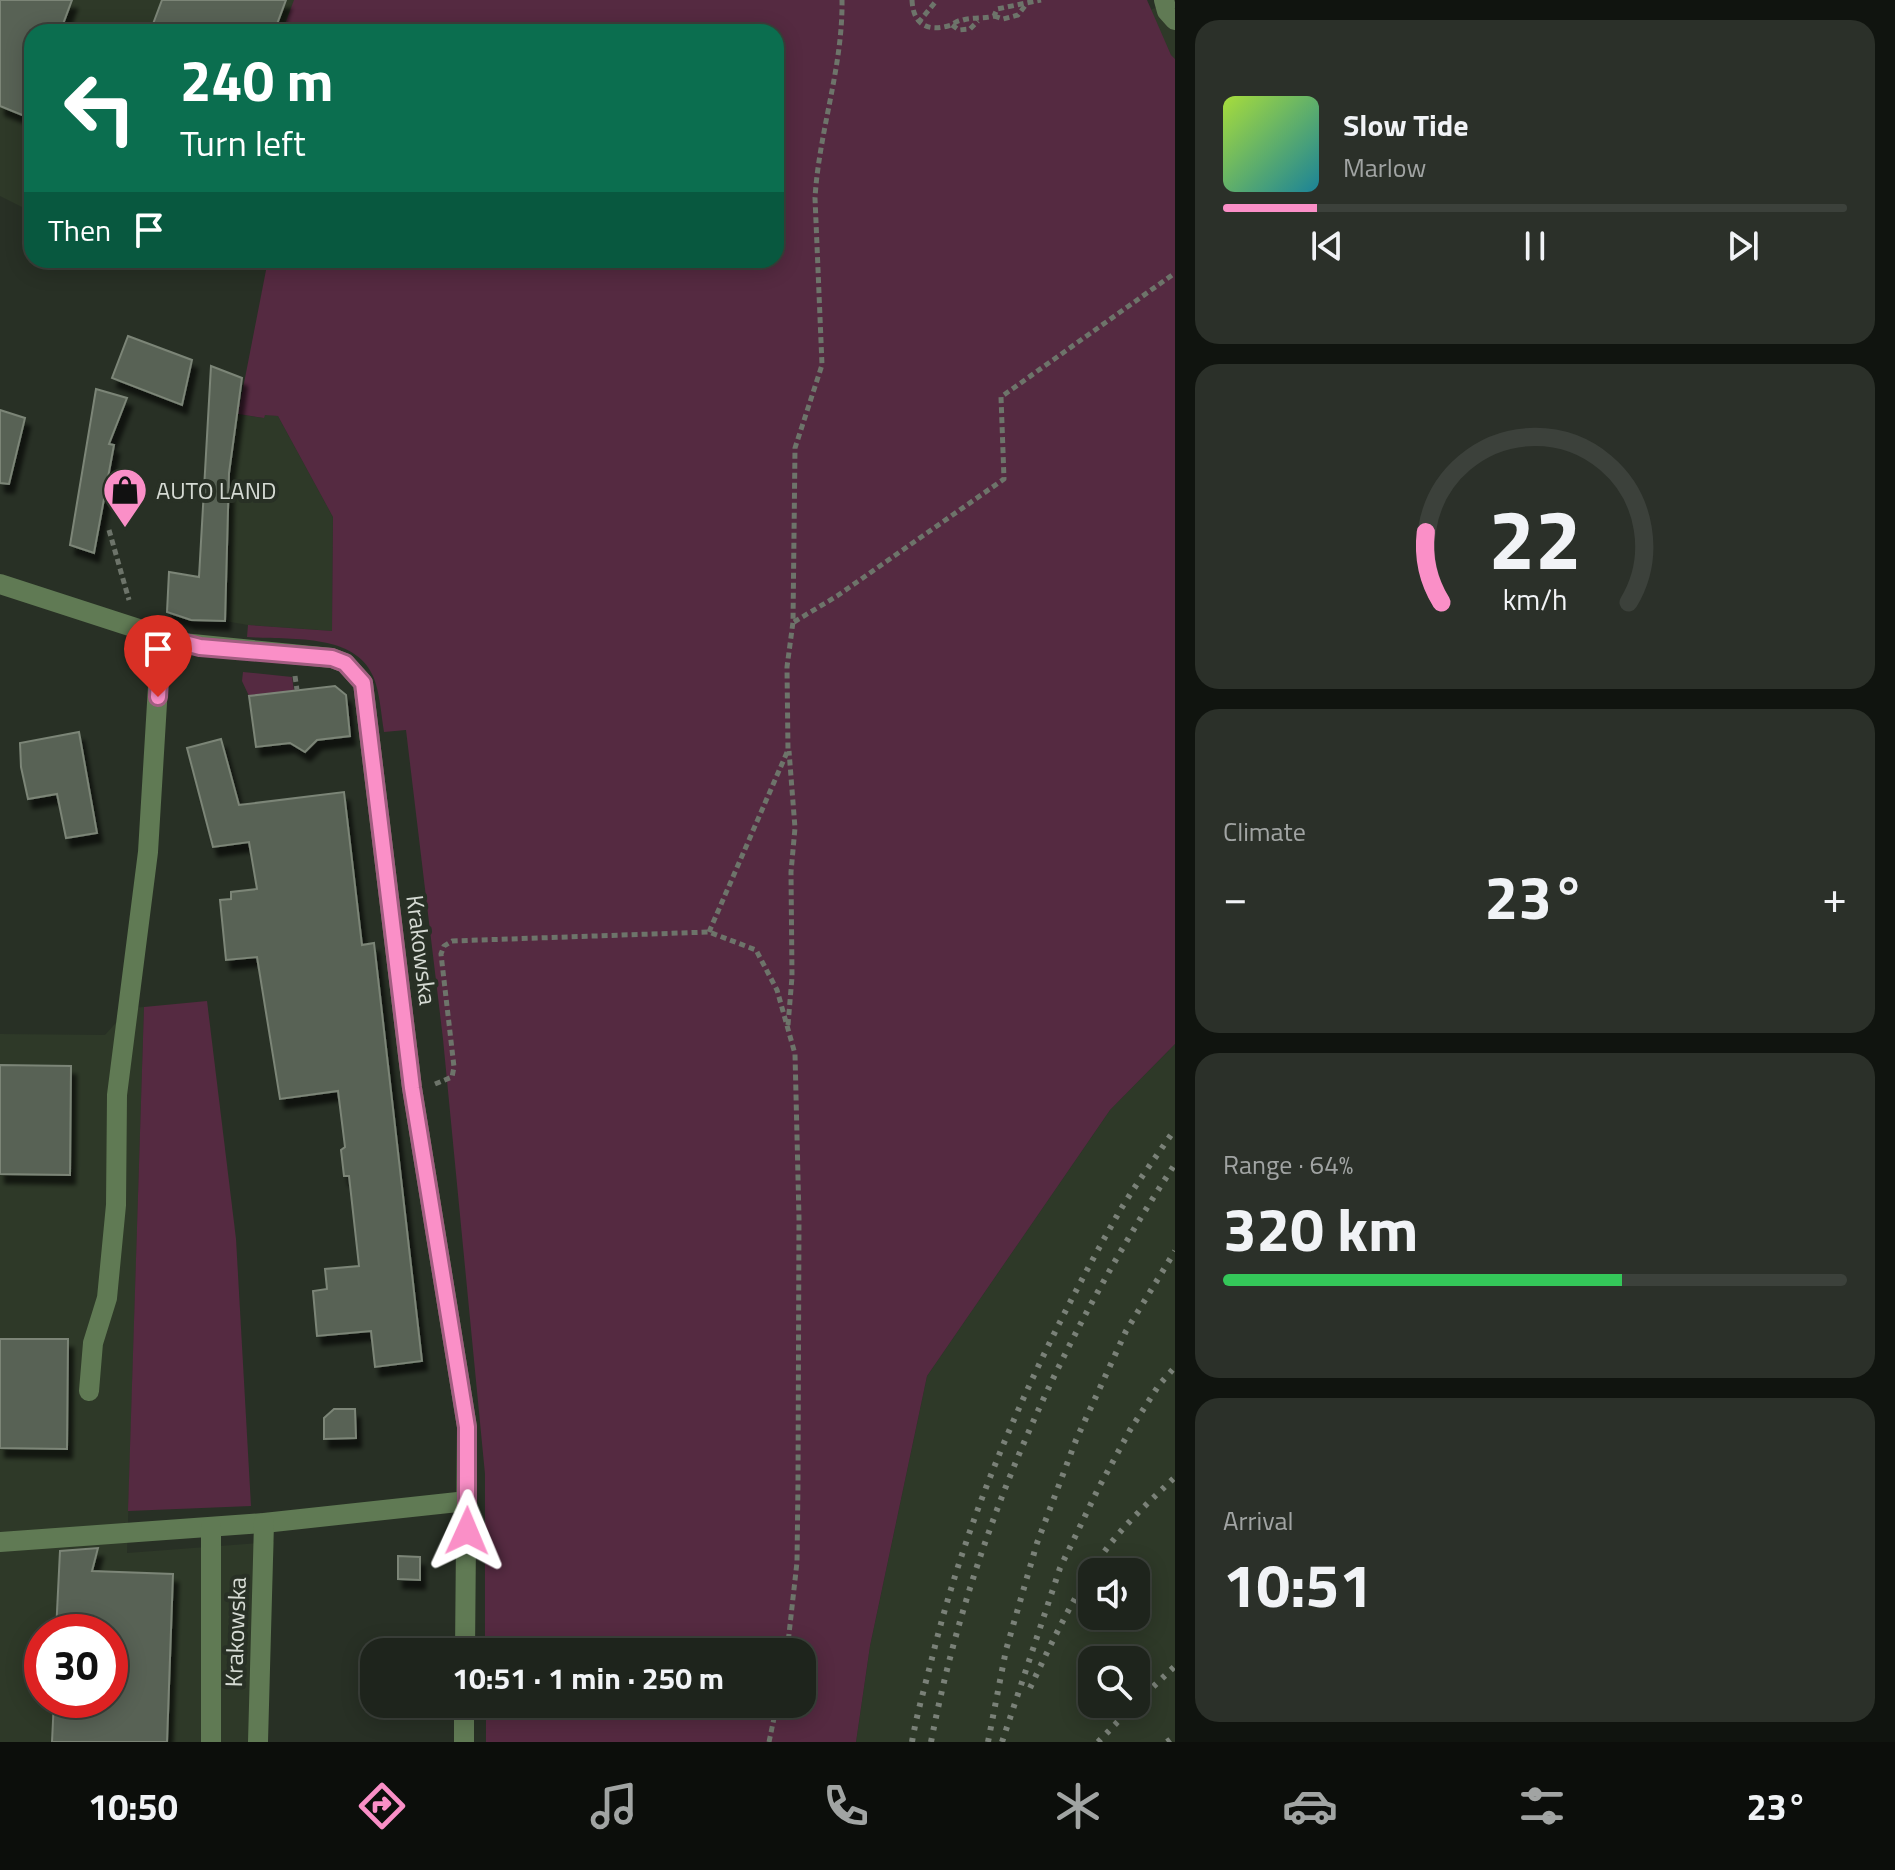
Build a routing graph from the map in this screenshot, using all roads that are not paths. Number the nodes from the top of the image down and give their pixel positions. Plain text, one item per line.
1 (1164, 0) edge
2 (1175, 20) edge
3 (0, 584) edge
4 (166, 638) junction
5 (89, 1391) dead end
6 (467, 1501) junction
7 (264, 1523) junction
8 (211, 1527) junction
9 (0, 1542) edge
10 (465, 1638) edge
11 (464, 1718) edge
12 (211, 1742) edge
13 (258, 1742) edge
14 (464, 1742) edge

1 - 2 street
3 - 4 street, Krakowska
4 - 5 street
4 - 6 street, Krakowska
6 - 7 street
6 - 10 street, Krakowska
7 - 8 street
7 - 13 street, Krakowska
8 - 9 street
8 - 12 street
11 - 14 street

